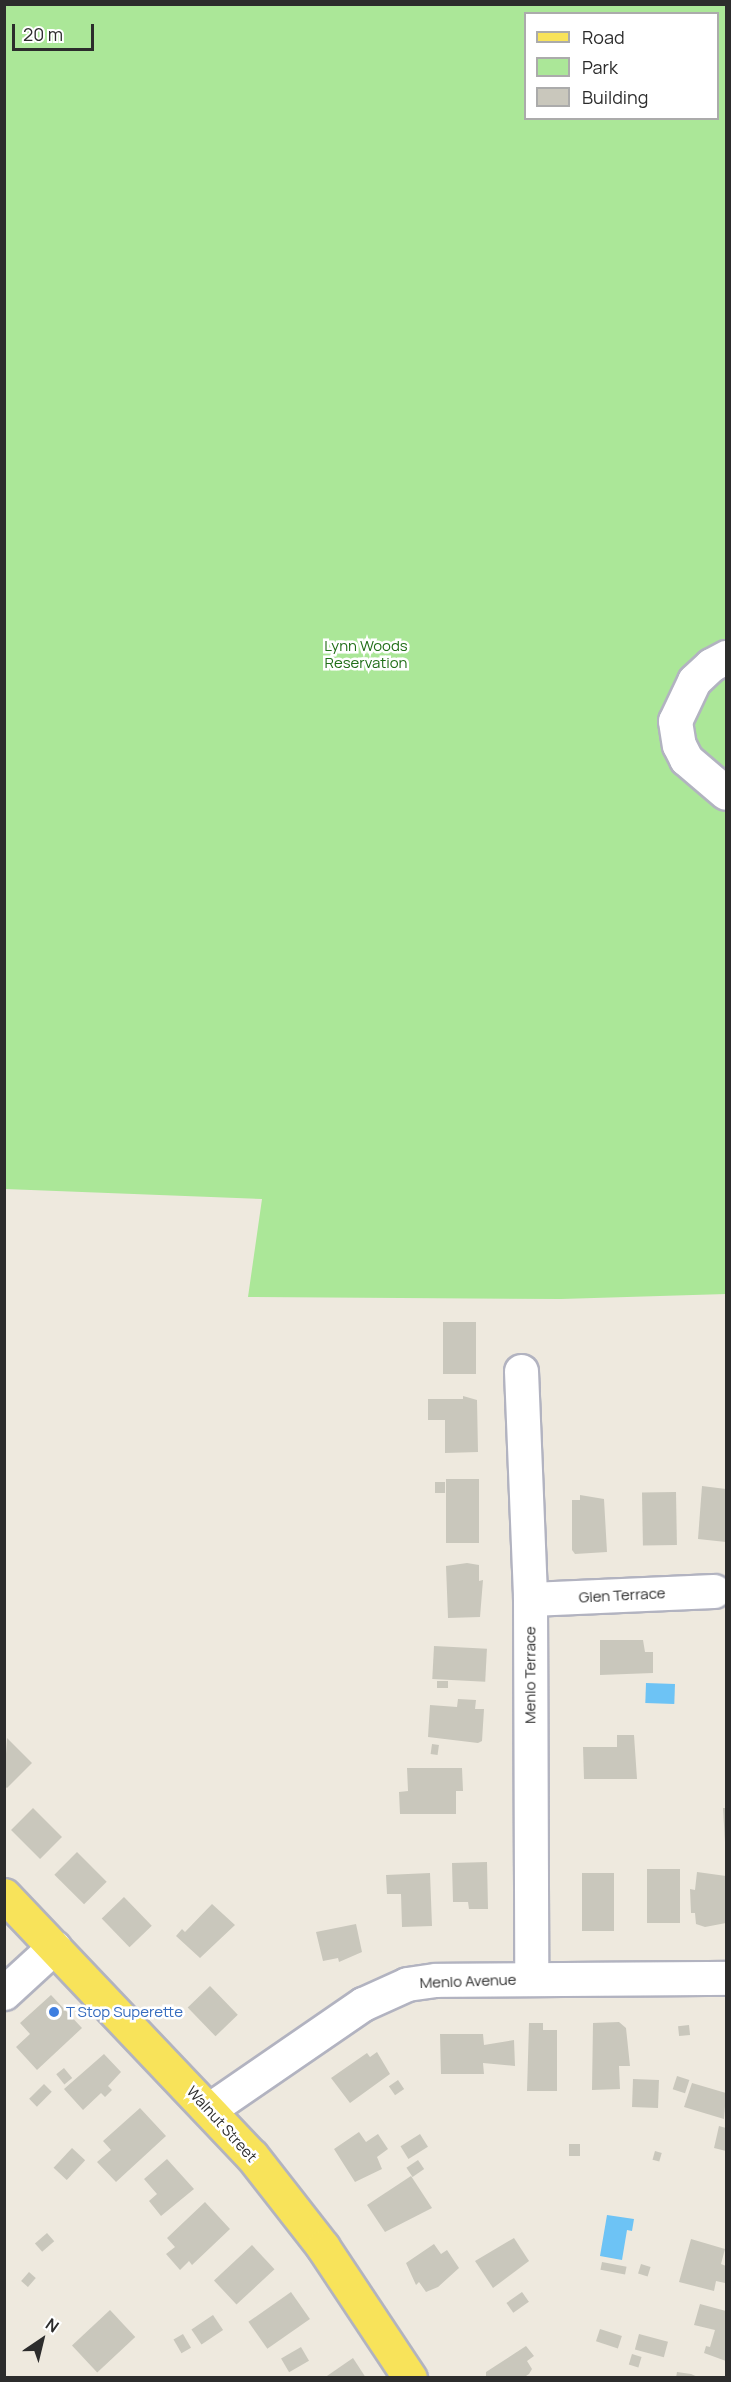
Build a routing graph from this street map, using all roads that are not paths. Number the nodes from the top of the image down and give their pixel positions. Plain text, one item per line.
1 (726, 657) edge
2 (726, 793) edge
3 (521, 1371) dead end
4 (714, 1591) dead end
5 (530, 1599) junction
6 (4, 1895) edge
7 (54, 1947) junction
8 (726, 1978) edge
9 (531, 1979) junction
10 (4, 1993) edge
11 (210, 2109) junction
12 (410, 2378) edge

1 - 2 street
3 - 5 street, Menlo Terrace
4 - 5 street, Glen Terrace
5 - 9 street, Menlo Terrace
6 - 7 main road, Walnut Street
7 - 10 street
7 - 11 main road, Walnut Street
8 - 9 street, Menlo Avenue
9 - 11 street, Menlo Avenue
11 - 12 main road, Walnut Street

